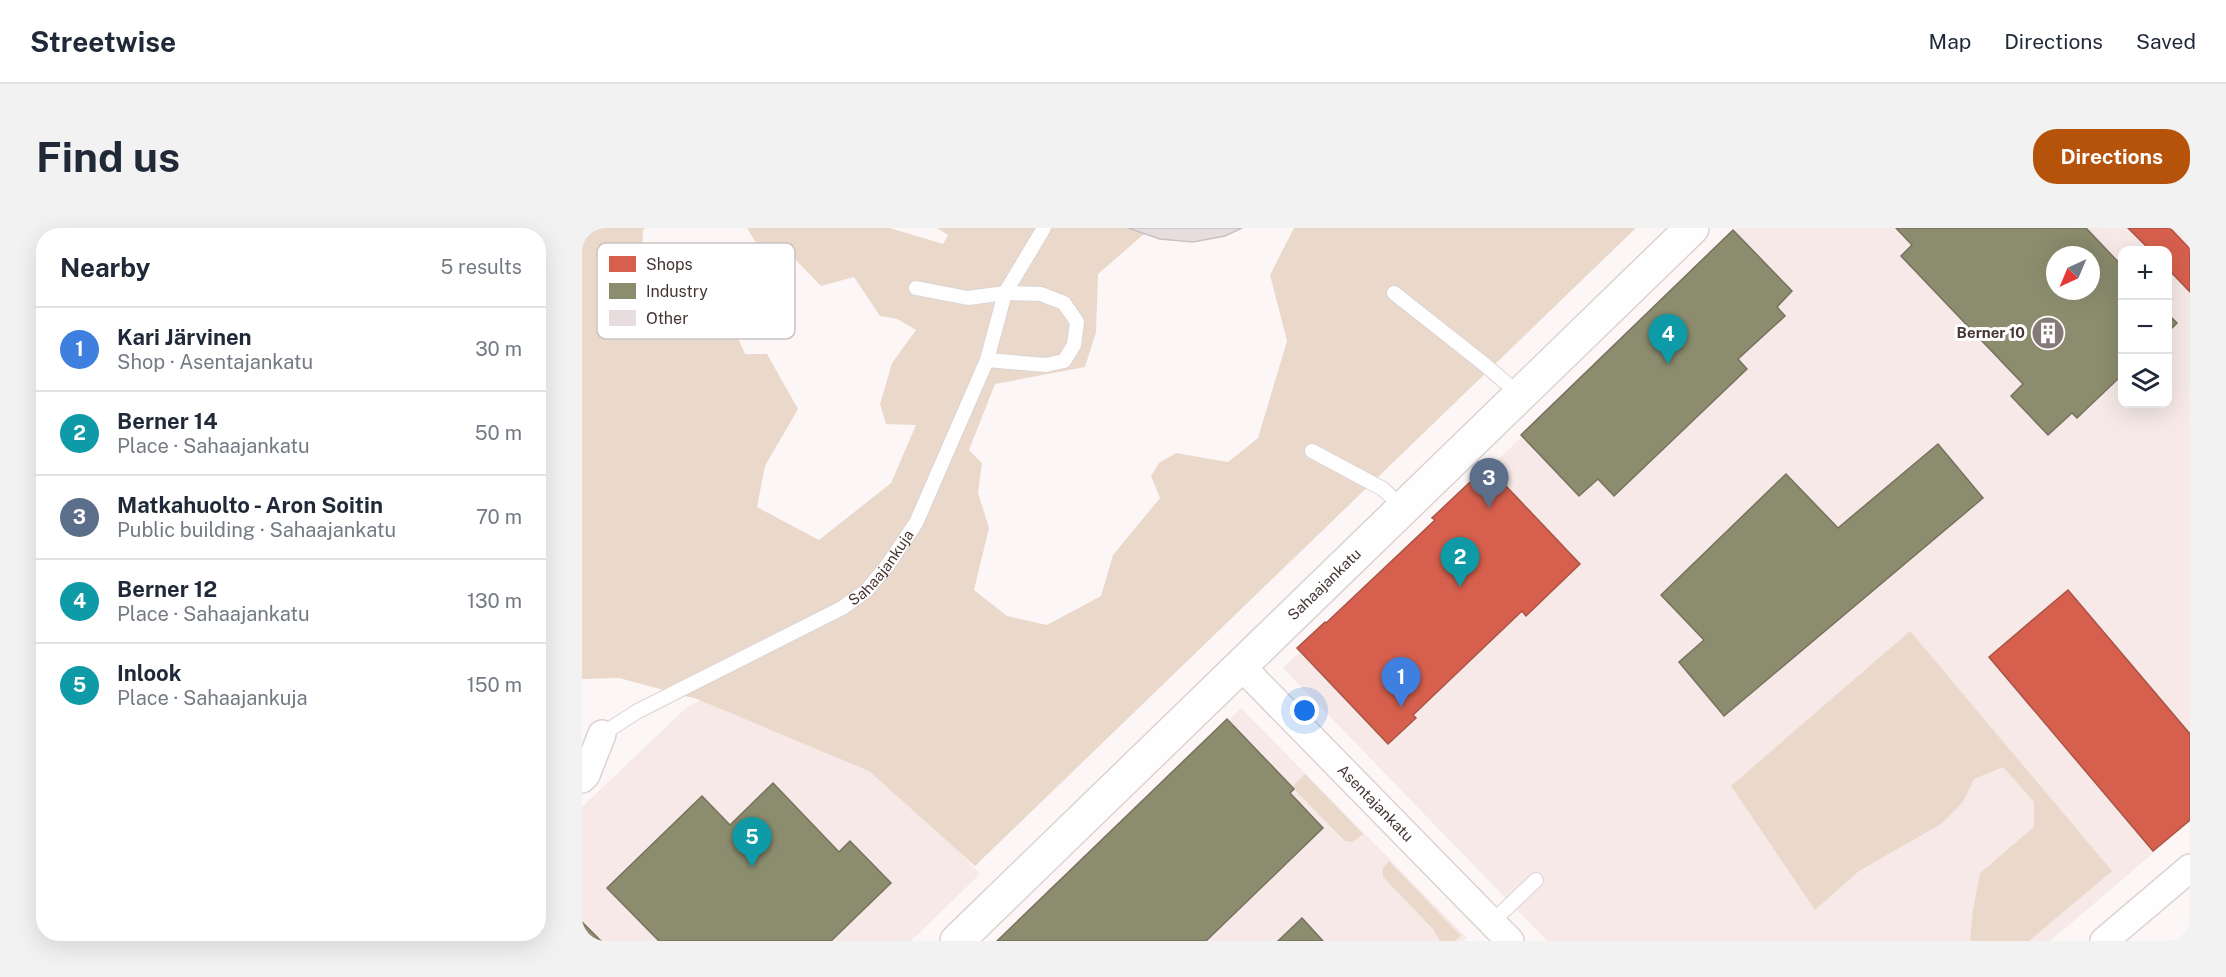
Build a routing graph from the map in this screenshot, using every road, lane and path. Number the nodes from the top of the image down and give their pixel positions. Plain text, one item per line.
1 (1044, 228) edge
2 (1692, 228) edge
3 (916, 288) dead end
4 (1005, 293) junction
5 (1394, 293) dead end
6 (987, 360) junction
7 (1520, 395) junction
8 (1312, 450) dead end
9 (1403, 508) junction
10 (1241, 666) junction
11 (602, 734) joint
12 (582, 779) edge
13 (2190, 868) edge
14 (1536, 879) dead end
15 (1505, 936) edge
16 (957, 941) edge
17 (2104, 941) edge

1 - 4 lane, Sahaajankuja
2 - 7 main road, Sahaajankatu
3 - 4 lane
4 - 6 lane, Sahaajankuja
4 - 6 lane
5 - 7 lane
6 - 11 lane, Sahaajankuja
7 - 9 main road, Sahaajankatu
8 - 9 lane
9 - 10 main road, Sahaajankatu
10 - 15 street, Asentajankatu
10 - 16 main road, Sahaajankatu
11 - 12 street, Sahaajankuja
13 - 17 street
14 - 15 lane

